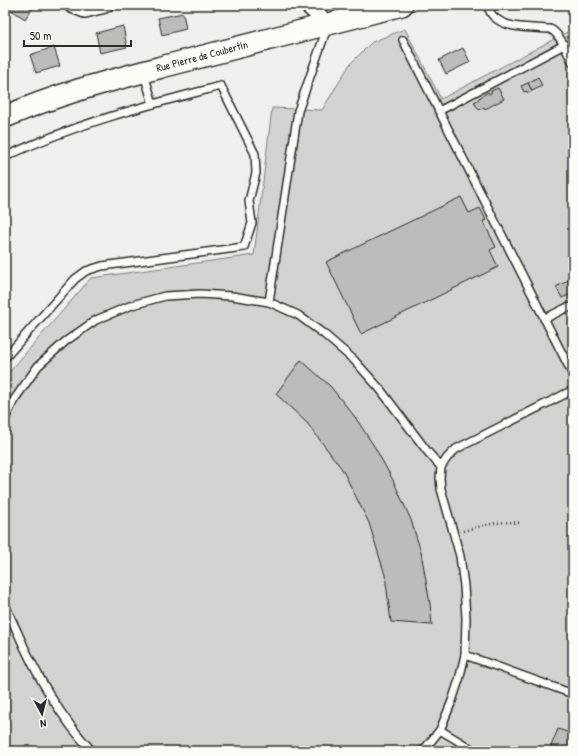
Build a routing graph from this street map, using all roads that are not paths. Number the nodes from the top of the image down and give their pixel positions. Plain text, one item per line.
1 (72, 5) edge
2 (105, 5) edge
3 (307, 5) edge
4 (402, 5) edge
5 (487, 5) edge
6 (328, 24) junction
7 (403, 40) dead end
8 (564, 45) junction
9 (573, 63) edge
10 (144, 72) junction
11 (153, 104) junction
12 (439, 111) junction
13 (5, 117) edge
14 (5, 157) edge
15 (269, 302) junction
16 (573, 307) edge
17 (544, 319) junction
18 (5, 358) edge
19 (573, 375) edge
20 (573, 390) edge
21 (5, 418) edge
22 (441, 467) junction
23 (5, 604) edge
24 (465, 655) junction
25 (573, 694) edge
26 (440, 730) junction
27 (92, 751) edge
28 (423, 751) edge
29 (475, 751) edge

1 - 2 street
3 - 6 street
4 - 6 main road, Rue Pierre de Coubertin
5 - 8 lane
6 - 10 main road, Rue Pierre de Coubertin
6 - 15 lane
7 - 12 lane
8 - 9 lane
8 - 12 lane
10 - 11 lane
10 - 13 main road, Rue Pierre de Coubertin
11 - 14 lane
11 - 18 lane
12 - 17 lane
15 - 21 lane
15 - 22 lane
16 - 17 lane
17 - 19 lane
20 - 22 lane
22 - 24 lane
23 - 27 lane
24 - 25 lane
24 - 26 lane
26 - 28 lane
26 - 29 lane

